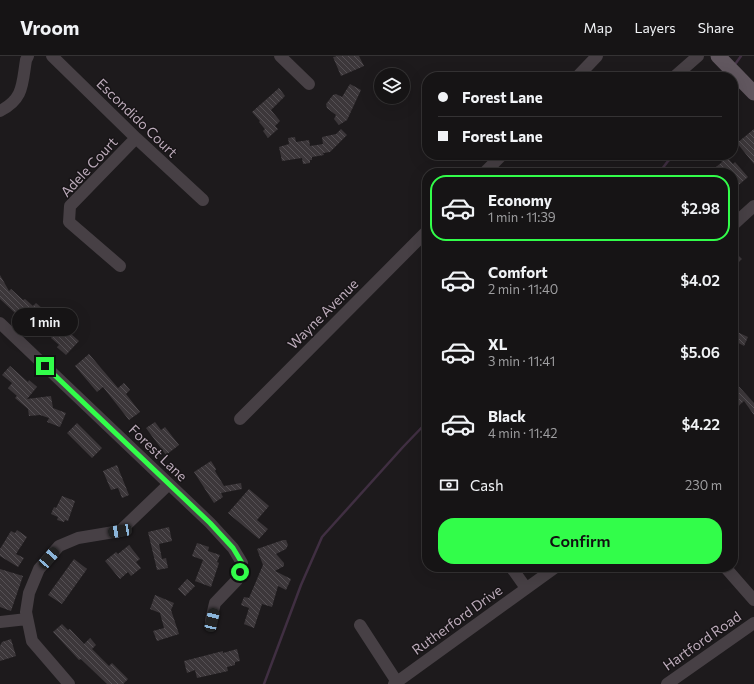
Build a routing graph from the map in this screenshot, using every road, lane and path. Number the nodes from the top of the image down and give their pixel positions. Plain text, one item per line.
1 (28, 56) edge
2 (52, 56) edge
3 (280, 56) edge
4 (597, 56) edge
5 (698, 56) edge
6 (718, 56) edge
7 (582, 72) edge
8 (680, 72) edge
9 (734, 72) edge
10 (738, 76) edge
11 (309, 84) dead end
12 (754, 92) edge
13 (0, 111) edge
14 (136, 138) junction
15 (497, 160) edge
16 (489, 168) edge
17 (203, 200) dead end
18 (754, 206) edge
19 (738, 220) edge
20 (422, 236) edge
21 (120, 266) dead end
22 (0, 323) edge
23 (240, 419) dead end
24 (169, 484) junction
25 (515, 572) edge
26 (549, 572) edge
27 (729, 572) edge
28 (526, 588) junction
29 (754, 600) edge
30 (27, 619) junction
31 (212, 620) dead end
32 (0, 622) edge
33 (754, 623) edge
34 (360, 625) dead end
35 (396, 683) edge
36 (69, 684) edge
37 (667, 684) edge

1 - 13 street
2 - 14 street, Escondido Court
3 - 11 street
4 - 7 street
5 - 8 street
6 - 9 main road
10 - 12 main road
14 - 17 street, Escondido Court
14 - 21 street, Adele Court
15 - 16 street
18 - 19 street
20 - 23 street, Wayne Avenue
22 - 24 street, Forest Lane
24 - 30 street
24 - 31 street, Forest Lane
25 - 28 street
26 - 28 street, Rutherford Drive
27 - 29 street
28 - 35 street, Rutherford Drive
30 - 32 street
30 - 36 street
33 - 37 street, Hartford Road
34 - 35 street

